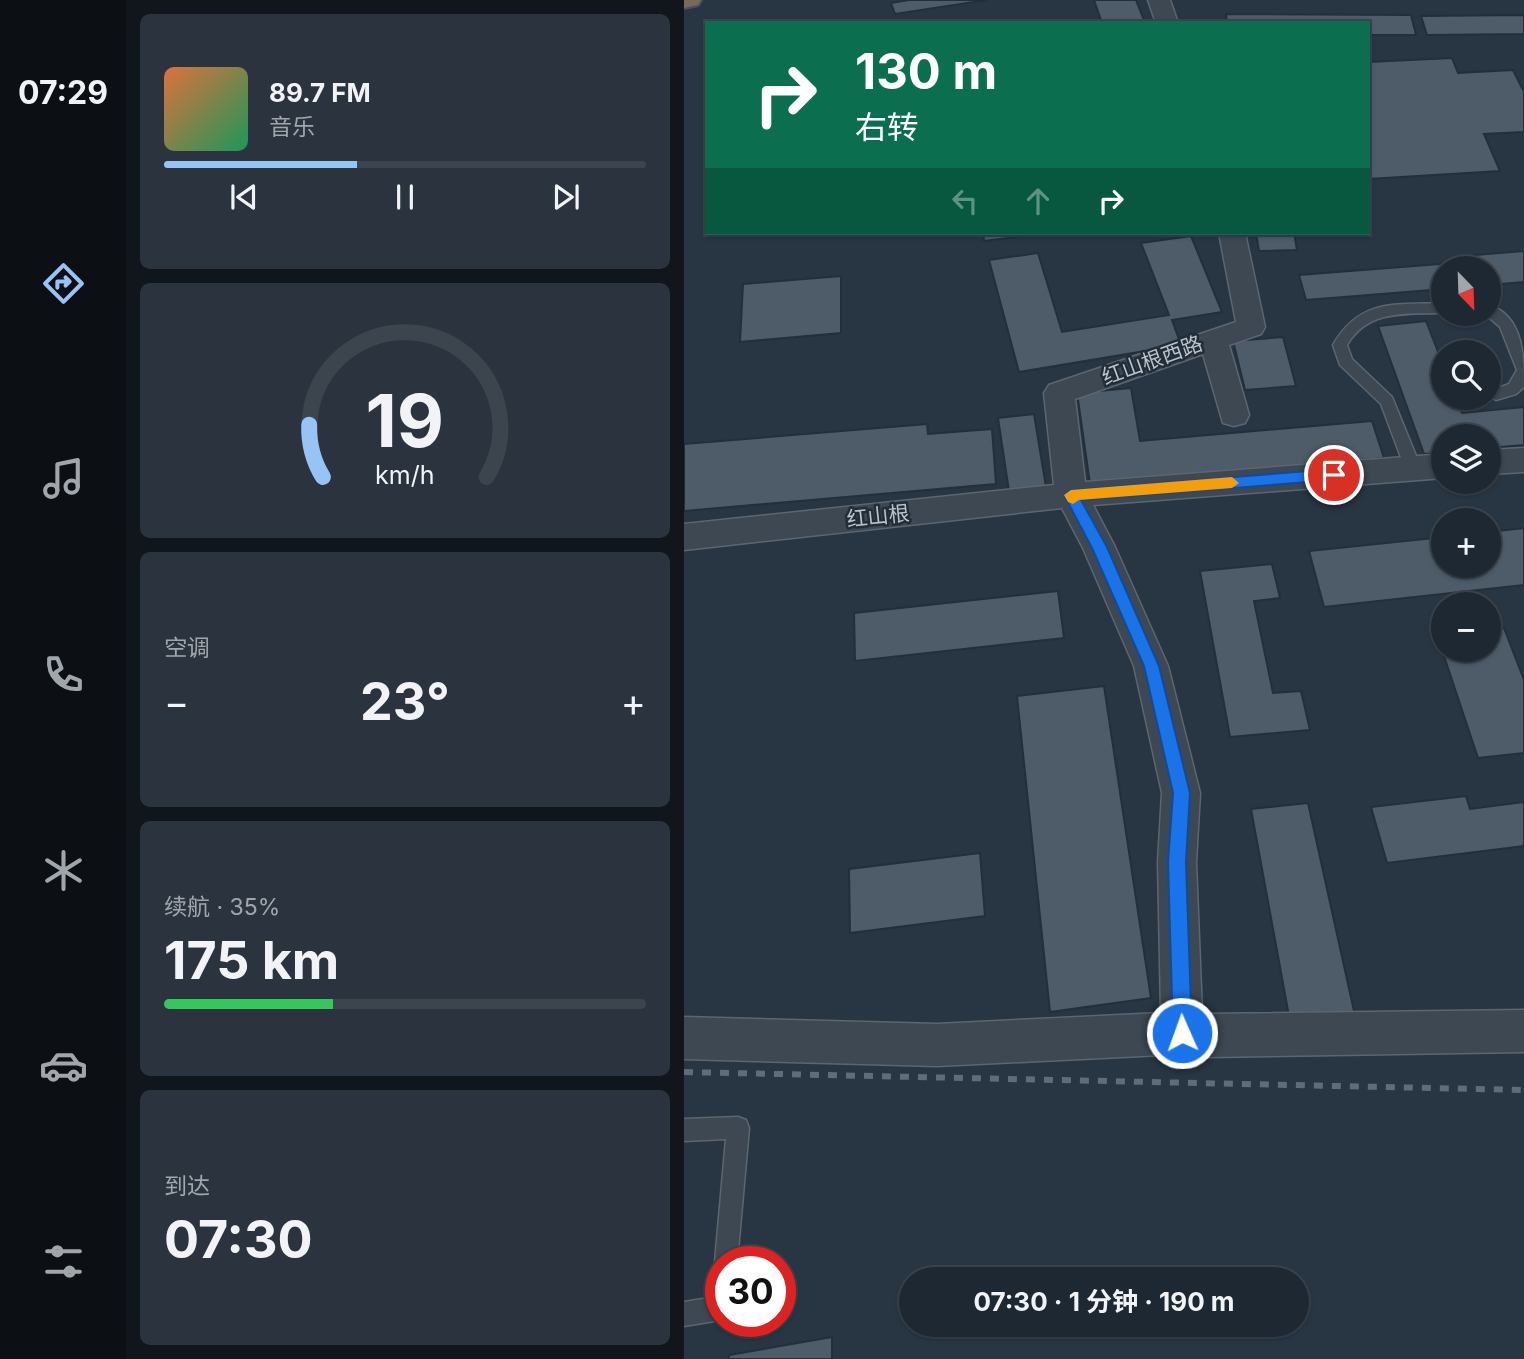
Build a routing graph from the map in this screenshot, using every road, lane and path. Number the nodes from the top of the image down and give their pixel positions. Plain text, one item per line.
1 (689, 0) edge
2 (1159, 0) edge
3 (684, 1) edge
4 (1166, 21) edge
5 (1232, 235) edge
6 (1431, 309) edge
7 (1501, 320) edge
8 (1213, 338) junction
9 (1524, 370) edge
10 (1501, 393) edge
11 (1234, 415) dead end
12 (1524, 460) edge
13 (1501, 462) edge
14 (1428, 467) edge
15 (1071, 495) junction
16 (684, 537) edge
17 (1524, 1031) edge
18 (1182, 1033) junction
19 (684, 1038) edge
20 (684, 1130) edge
21 (727, 1246) edge
22 (705, 1311) edge
23 (684, 1314) edge

1 - 3 highway
2 - 4 street
5 - 8 street, 红山根西路
6 - 14 lane
7 - 9 lane
8 - 11 street
8 - 15 street, 红山根西路
9 - 10 lane
12 - 13 street
14 - 15 street, 红山根
15 - 16 street, 红山根
15 - 18 street
17 - 18 street
18 - 19 street
20 - 21 lane
22 - 23 lane

